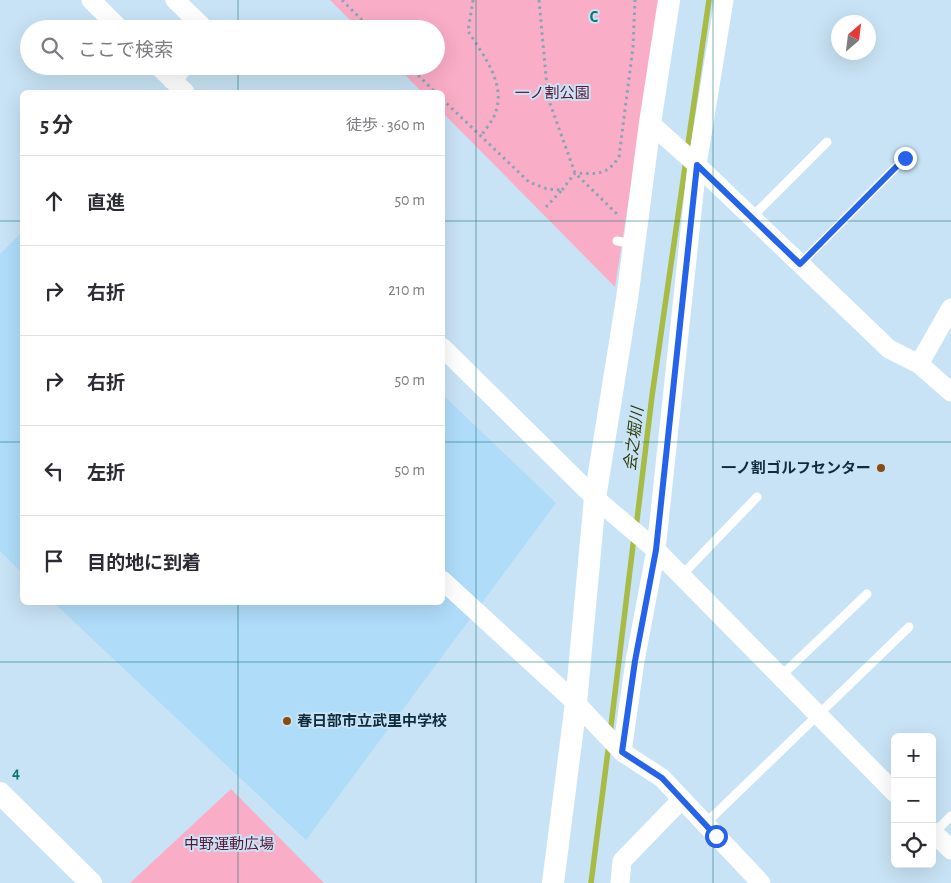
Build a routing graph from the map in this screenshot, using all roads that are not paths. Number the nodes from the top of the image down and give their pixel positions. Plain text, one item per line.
1 (91, 0) edge
2 (175, 0) edge
3 (668, 0) edge
4 (724, 0) edge
5 (111, 20) edge
6 (196, 20) edge
7 (650, 123) junction
8 (827, 142) dead end
9 (905, 158) dead end
10 (695, 164) junction
11 (752, 218) junction
12 (800, 264) junction
13 (951, 308) edge
14 (445, 350) edge
15 (919, 364) junction
16 (951, 392) edge
17 (757, 497) dead end
18 (595, 498) junction
19 (650, 545) junction
20 (681, 576) junction
21 (445, 583) edge
22 (867, 594) dead end
23 (909, 627) dead end
24 (780, 676) junction
25 (576, 703) junction
26 (818, 715) junction
27 (622, 752) junction
28 (891, 788) edge
29 (0, 793) edge
30 (682, 799) junction
31 (951, 816) edge
32 (705, 824) junction
33 (936, 829) edge
34 (936, 835) edge
35 (951, 850) edge
36 (91, 883) edge
37 (553, 883) edge
38 (620, 883) edge
39 (761, 883) edge

1 - 5 street
2 - 6 street
3 - 7 street
4 - 10 street
7 - 10 street
7 - 18 street
8 - 11 lane
9 - 12 lane
10 - 11 street
10 - 19 street
11 - 12 street
12 - 15 street
13 - 15 street
14 - 18 street
15 - 16 street
17 - 20 lane
18 - 19 street
18 - 25 street
19 - 20 street
19 - 27 street
20 - 24 street
21 - 25 street
22 - 24 lane
23 - 26 lane
24 - 26 street
25 - 27 street
25 - 37 street
26 - 28 street
26 - 32 lane
27 - 30 street
29 - 36 street
30 - 32 street
30 - 38 street
31 - 33 lane
32 - 39 street
34 - 35 street

